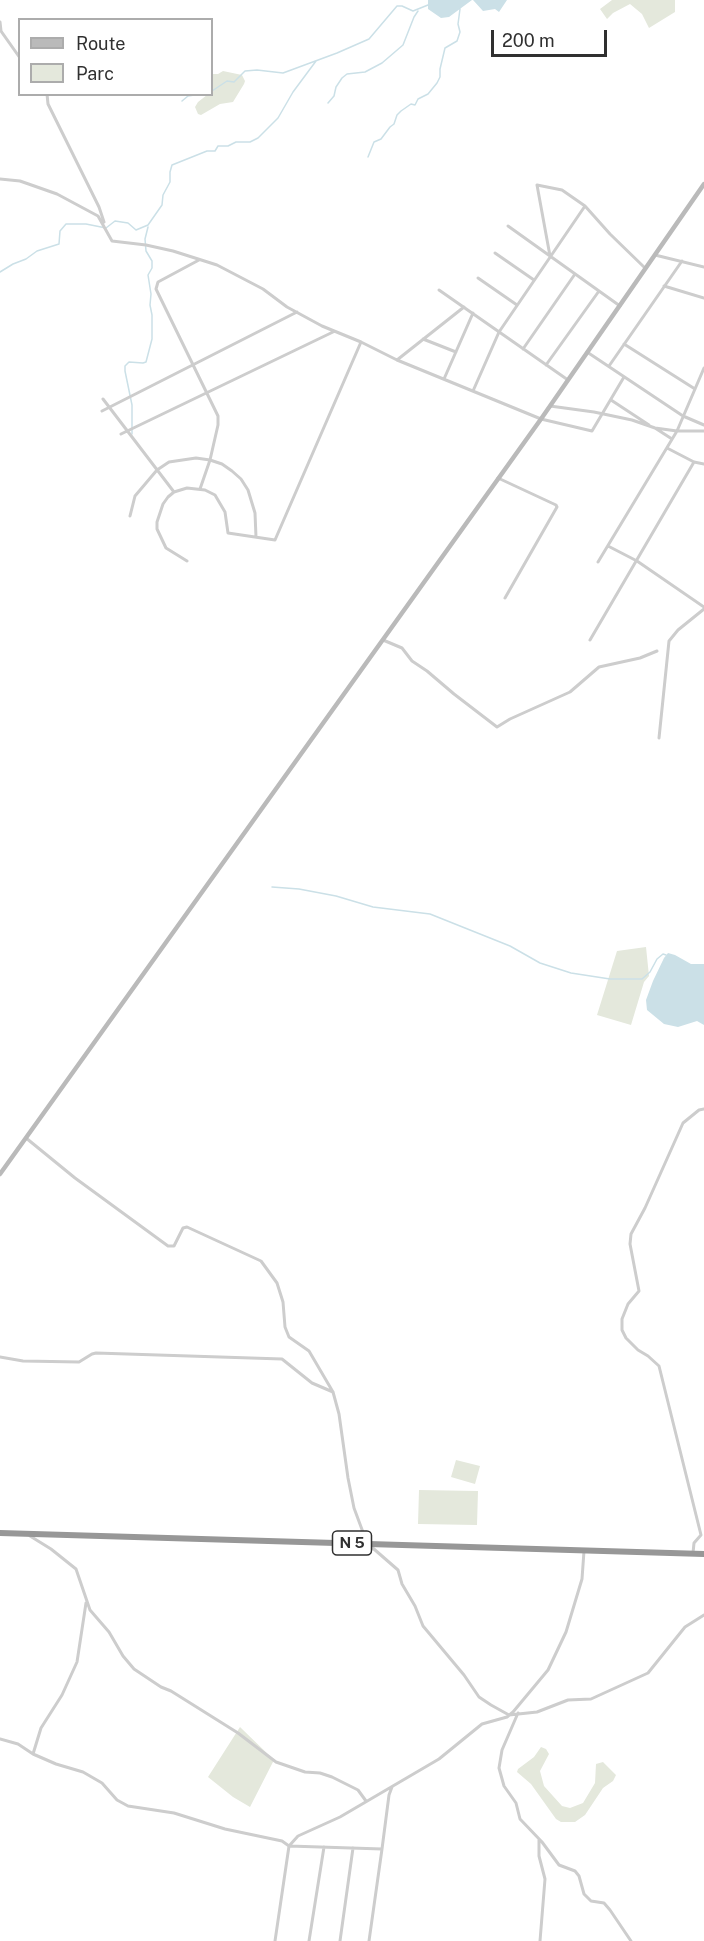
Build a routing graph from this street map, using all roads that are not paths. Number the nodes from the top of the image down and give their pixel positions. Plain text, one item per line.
1 (0, 22) edge
2 (18, 55) edge
3 (47, 96) edge
4 (0, 178) edge
5 (704, 184) edge
6 (585, 206) junction
7 (104, 224) junction
8 (508, 225) dead end
9 (495, 253) dead end
10 (656, 255) junction
11 (550, 256) junction
12 (200, 259) junction
13 (682, 261) junction
14 (704, 267) edge
15 (646, 269) junction
16 (575, 273) junction
17 (478, 278) dead end
18 (534, 280) junction
19 (664, 286) junction
20 (440, 290) dead end
21 (599, 291) junction
22 (704, 298) edge
23 (517, 305) junction
24 (620, 306) junction
25 (464, 307) junction
26 (297, 312) junction
27 (473, 313) junction
28 (333, 332) junction
29 (499, 332) junction
30 (423, 339) junction
31 (361, 342) junction
32 (624, 344) junction
33 (523, 349) junction
34 (456, 352) junction
35 (587, 352) junction
36 (396, 360) junction
37 (193, 365) junction
38 (546, 365) junction
39 (609, 366) junction
40 (704, 368) edge
41 (624, 377) junction
42 (444, 379) junction
43 (568, 380) junction
44 (695, 390) junction
45 (473, 391) junction
46 (206, 393) junction
47 (103, 399) dead end
48 (610, 400) junction
49 (550, 406) junction
50 (109, 407) junction
51 (102, 411) dead end
52 (602, 414) junction
53 (683, 416) junction
54 (541, 419) junction
55 (704, 424) edge
56 (654, 428) junction
57 (127, 430) junction
58 (677, 431) junction
59 (704, 431) edge
60 (121, 434) dead end
61 (672, 439) junction
62 (667, 448) junction
63 (210, 460) junction
64 (694, 462) junction
65 (704, 464) edge
66 (158, 470) junction
67 (498, 478) junction
68 (200, 489) junction
69 (174, 492) junction
70 (130, 516) dead end
71 (256, 537) junction
72 (608, 546) junction
73 (187, 561) dead end
74 (637, 561) junction
75 (598, 562) dead end
76 (505, 598) dead end
77 (704, 608) edge
78 (383, 640) junction
79 (590, 640) dead end
80 (657, 651) dead end
81 (658, 738) dead end
82 (704, 1109) edge
83 (26, 1138) junction
84 (0, 1174) edge
85 (0, 1357) edge
86 (333, 1392) junction
87 (0, 1533) edge
88 (28, 1534) junction
89 (367, 1543) junction
90 (584, 1550) junction
91 (693, 1553) junction
92 (704, 1554) edge
93 (86, 1601) junction
94 (704, 1615) edge
95 (518, 1705) junction
96 (518, 1713) junction
97 (509, 1714) junction
98 (0, 1738) edge
99 (33, 1754) junction
100 (392, 1785) junction
101 (366, 1801) junction
102 (539, 1838) junction
103 (289, 1846) junction
104 (324, 1847) junction
105 (353, 1848) junction
106 (382, 1849) junction
107 (275, 1941) edge
108 (309, 1941) edge
109 (340, 1941) edge
110 (369, 1941) edge
111 (540, 1941) edge
112 (631, 1941) edge

1 - 2 street
3 - 7 street
4 - 7 street
5 - 10 street
6 - 11 street
6 - 11 street
6 - 15 street
7 - 12 street
8 - 11 street
9 - 18 street
10 - 13 street
10 - 15 street
11 - 16 street
11 - 18 street
12 - 26 street
12 - 37 street
13 - 14 street
13 - 19 street
15 - 24 street
16 - 21 street
16 - 33 street
17 - 23 street
18 - 23 street
19 - 22 street
19 - 32 street
20 - 25 street
21 - 24 street
21 - 38 street
23 - 29 street
24 - 35 street
25 - 27 street
25 - 30 street
26 - 28 street
26 - 37 street
27 - 29 street
27 - 34 street
28 - 31 street
28 - 46 street
29 - 33 street
29 - 45 street
30 - 34 street
30 - 36 street
31 - 36 street
31 - 71 street
32 - 39 street
32 - 44 street
33 - 38 street
34 - 42 street
35 - 39 street
35 - 43 street
36 - 42 street
37 - 46 street
37 - 50 street
38 - 43 street
39 - 41 street
40 - 44 street
41 - 48 street
41 - 53 street
42 - 45 street
43 - 49 street
44 - 53 street
45 - 54 street
46 - 57 street
46 - 63 street
47 - 50 street
48 - 52 street
48 - 56 street
49 - 52 street
49 - 54 street
50 - 51 street
50 - 57 street
52 - 54 street
52 - 56 street
53 - 55 street
53 - 58 street
54 - 67 street
56 - 58 street
56 - 61 street
57 - 60 street
57 - 66 street
58 - 59 street
58 - 61 street
61 - 62 street
62 - 64 street
62 - 72 street
63 - 66 street
63 - 68 street
63 - 71 street
64 - 65 street
64 - 74 street
66 - 69 street
66 - 70 street
67 - 76 street
67 - 78 street
68 - 69 street
68 - 71 street
69 - 73 street
72 - 74 street
72 - 75 street
74 - 77 street
74 - 79 street
77 - 81 street
78 - 80 street
78 - 83 street
82 - 91 street
83 - 84 street
83 - 86 street
85 - 86 street
86 - 89 street
87 - 88 highway, N 5
88 - 89 highway, N 5
88 - 93 street
89 - 90 highway, N 5
89 - 97 street
90 - 91 highway, N 5
90 - 95 street
91 - 92 highway, N 5
93 - 99 street
93 - 101 street
94 - 96 street
95 - 96 street
95 - 97 street
96 - 97 street
96 - 102 street
97 - 100 street
98 - 99 street
99 - 103 street
100 - 101 street
100 - 106 street
101 - 103 street
102 - 111 street
102 - 112 street
103 - 104 street
103 - 107 street
104 - 105 street
104 - 108 street
105 - 106 street
105 - 109 street
106 - 110 street

